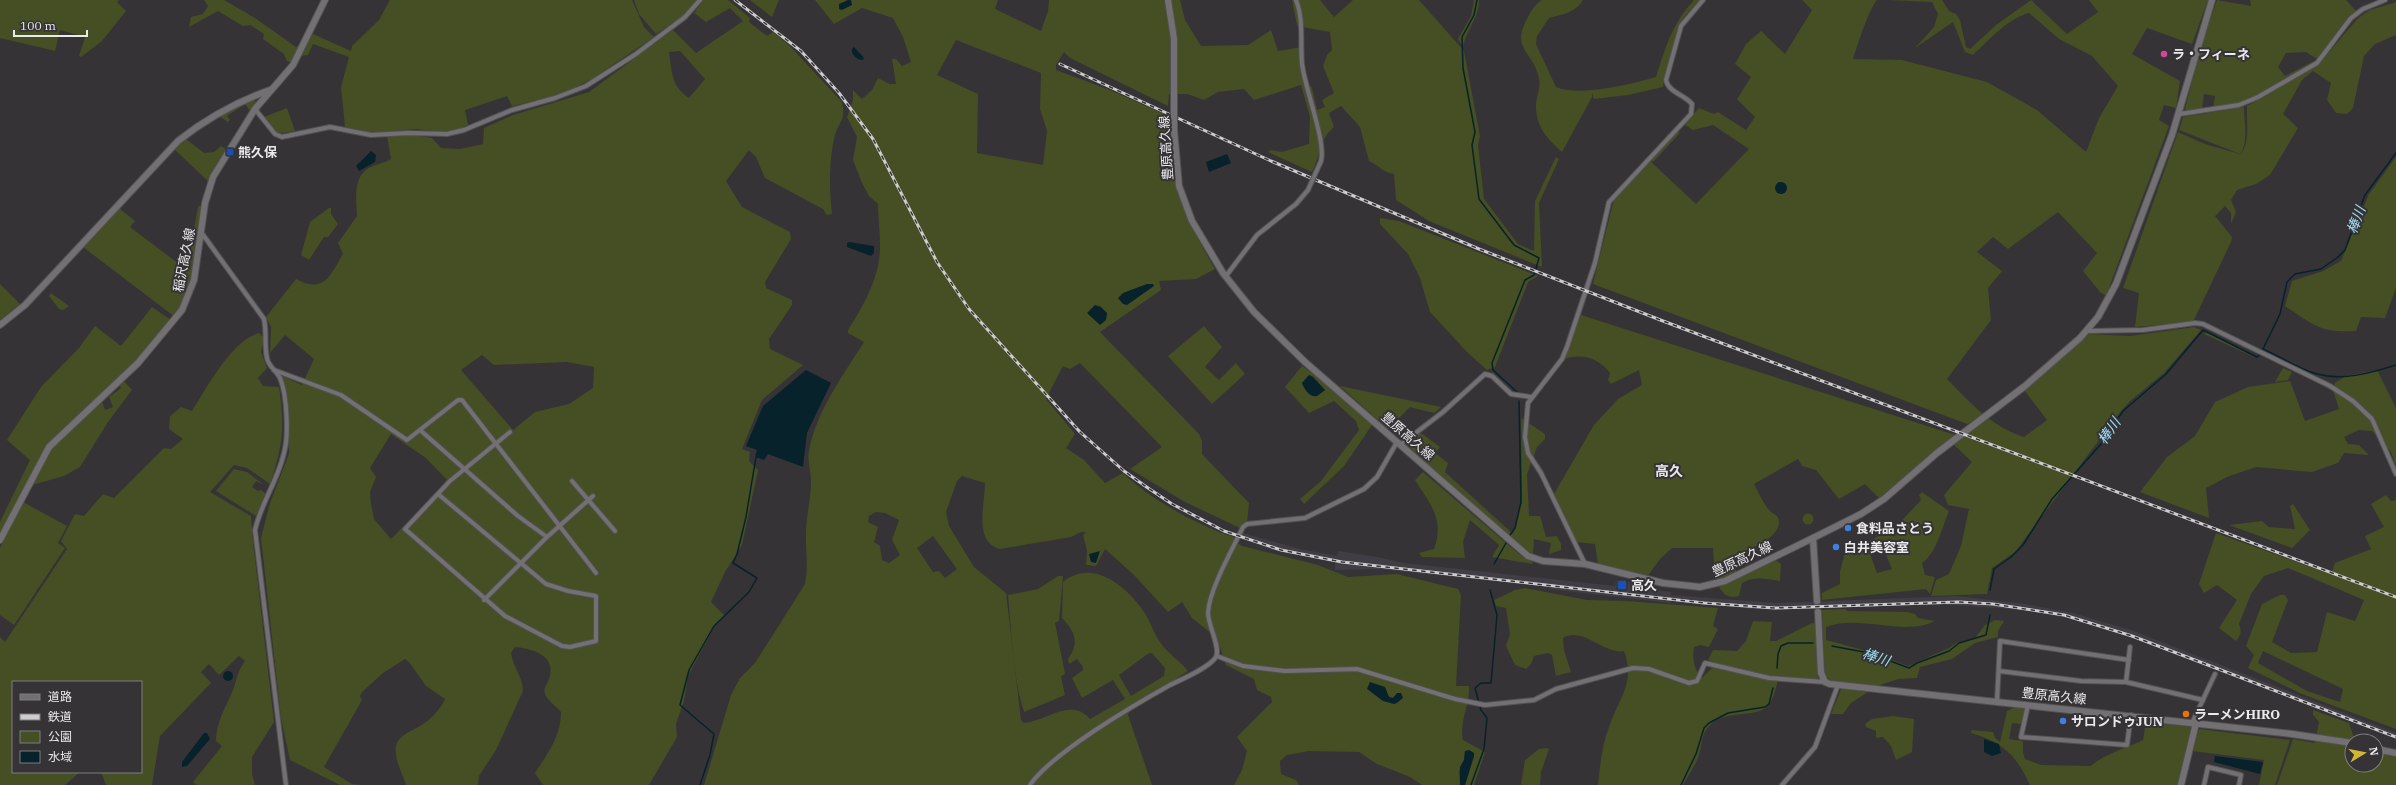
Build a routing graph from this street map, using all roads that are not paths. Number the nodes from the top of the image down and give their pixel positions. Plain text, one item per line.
1 (325, 0) edge
2 (700, 0) edge
3 (1168, 0) edge
4 (1296, 0) edge
5 (1702, 0) edge
6 (2212, 0) edge
7 (2385, 0) edge
8 (270, 90) junction
9 (255, 109) junction
10 (2180, 114) junction
11 (201, 232) junction
12 (1226, 276) junction
13 (0, 325) edge
14 (2087, 331) junction
15 (274, 370) junction
16 (1530, 397) junction
17 (420, 430) junction
18 (510, 432) dead end
19 (496, 444) junction
20 (1398, 444) junction
21 (465, 469) junction
22 (2396, 474) edge
23 (572, 481) dead end
24 (438, 494) junction
25 (593, 496) dead end
26 (589, 500) junction
27 (560, 526) junction
28 (615, 531) dead end
29 (547, 537) junction
30 (1813, 538) junction
31 (0, 540) edge
32 (521, 563) junction
33 (1585, 564) junction
34 (596, 573) dead end
35 (484, 600) junction
36 (1818, 601) tunnel mouth
37 (1818, 612) tunnel mouth
38 (2130, 647) dead end
39 (1217, 656) junction
40 (2129, 660) junction
41 (1998, 671) junction
42 (2215, 674) dead end
43 (1825, 682) junction
44 (2126, 682) junction
45 (1838, 685) junction
46 (2203, 700) junction
47 (1997, 701) junction
48 (2028, 705) junction
49 (2131, 715) junction
50 (2194, 723) junction
51 (2344, 742) edge
52 (2384, 750) edge
53 (2396, 754) edge
54 (286, 785) edge
55 (1030, 785) edge
56 (1782, 785) edge
57 (2181, 785) edge
58 (2204, 785) edge
59 (2239, 785) edge

1 - 8 main road, 稲沢高久線
2 - 9 street
3 - 12 main road, 豊原高久線, bridge
4 - 12 street, bridge
5 - 16 street
6 - 10 main road, 豊原高久線
7 - 10 street
8 - 9 main road, 稲沢高久線
8 - 13 main road
9 - 11 main road, 稲沢高久線
10 - 14 main road, 豊原高久線
11 - 15 street
11 - 31 main road, 稲沢高久線
12 - 20 main road, 豊原高久線
14 - 22 street
14 - 30 main road, 豊原高久線
15 - 17 street
15 - 54 street
16 - 20 street
16 - 33 street
17 - 19 street
17 - 21 street
18 - 19 street
19 - 21 street
19 - 27 street
20 - 33 main road, 豊原高久線
20 - 39 street
21 - 24 street
21 - 29 street
23 - 26 street
24 - 32 street
24 - 35 street
25 - 26 street
26 - 27 street
26 - 28 street
27 - 29 street
27 - 34 street
29 - 32 street
30 - 33 main road, 豊原高久線
30 - 36 main road
32 - 35 street
32 - 35 street
37 - 43 main road
38 - 40 street
39 - 43 street
39 - 55 street
40 - 41 street
40 - 44 street
41 - 44 street
41 - 47 street
42 - 46 street
43 - 45 main road, 豊原高久線
44 - 46 street
45 - 47 main road, 豊原高久線
45 - 56 street
46 - 50 street
47 - 48 main road, 豊原高久線
48 - 49 main road, 豊原高久線
48 - 49 street
49 - 50 main road, 豊原高久線
50 - 51 main road, 豊原高久線
50 - 57 main road
52 - 53 main road
58 - 59 street

